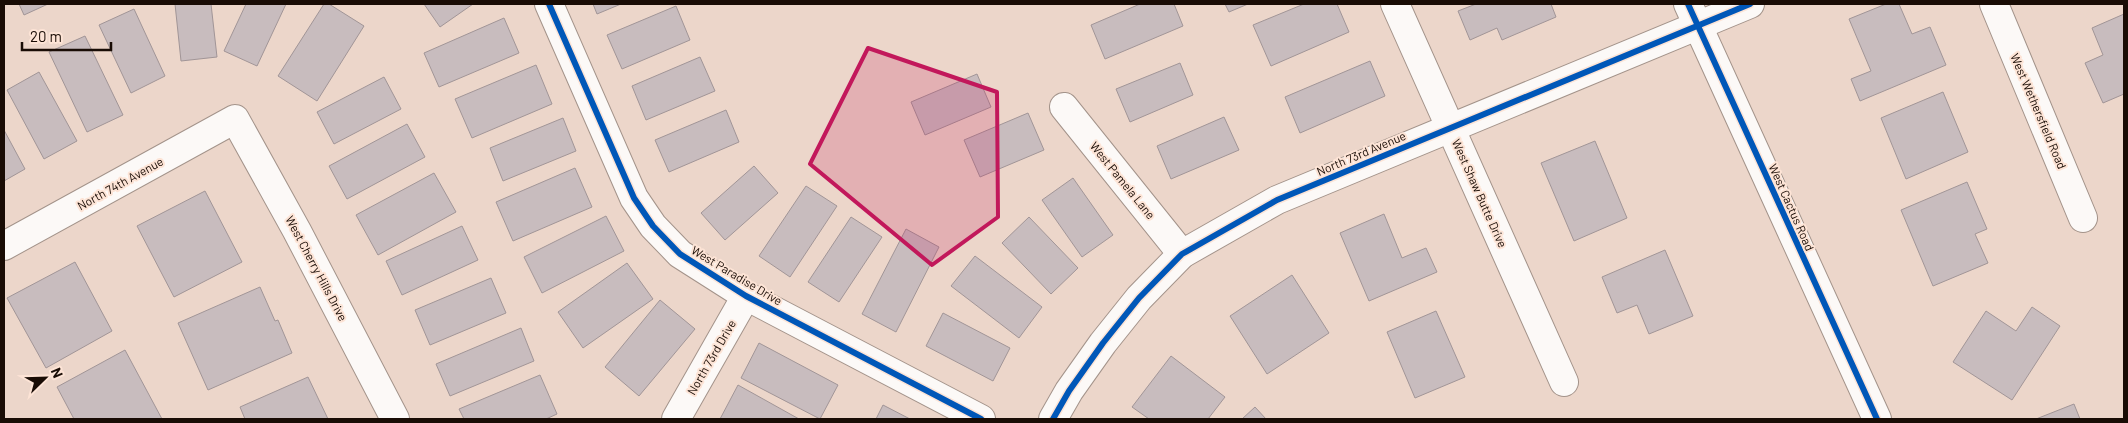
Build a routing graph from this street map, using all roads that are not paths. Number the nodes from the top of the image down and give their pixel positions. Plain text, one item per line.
1 (549, 4) edge
2 (1396, 4) edge
3 (1750, 4) edge
4 (1994, 4) edge
5 (1693, 15) edge
6 (1064, 107) dead end
7 (235, 119) joint
8 (1451, 128) junction
9 (2083, 218) dead end
10 (4, 246) edge
11 (1182, 254) junction
12 (746, 296) junction
13 (1564, 382) dead end
14 (395, 419) edge
15 (676, 419) edge
16 (981, 419) edge
17 (1053, 419) edge
18 (1876, 419) edge

1 - 12 street, West Paradise Drive
2 - 8 street, West Shaw Butte Drive
3 - 5 street, North 73rd Avenue
4 - 9 street, West Wethersfield Road
5 - 8 street, North 73rd Avenue
5 - 18 street, West Cactus Road
6 - 11 street, West Pamela Lane
7 - 10 street, North 74th Avenue
7 - 14 street, West Cherry Hills Drive
8 - 11 street, North 73rd Avenue
8 - 13 street, West Shaw Butte Drive
11 - 17 street, North 73rd Avenue
12 - 15 street, North 73rd Drive
12 - 16 street, West Paradise Drive

